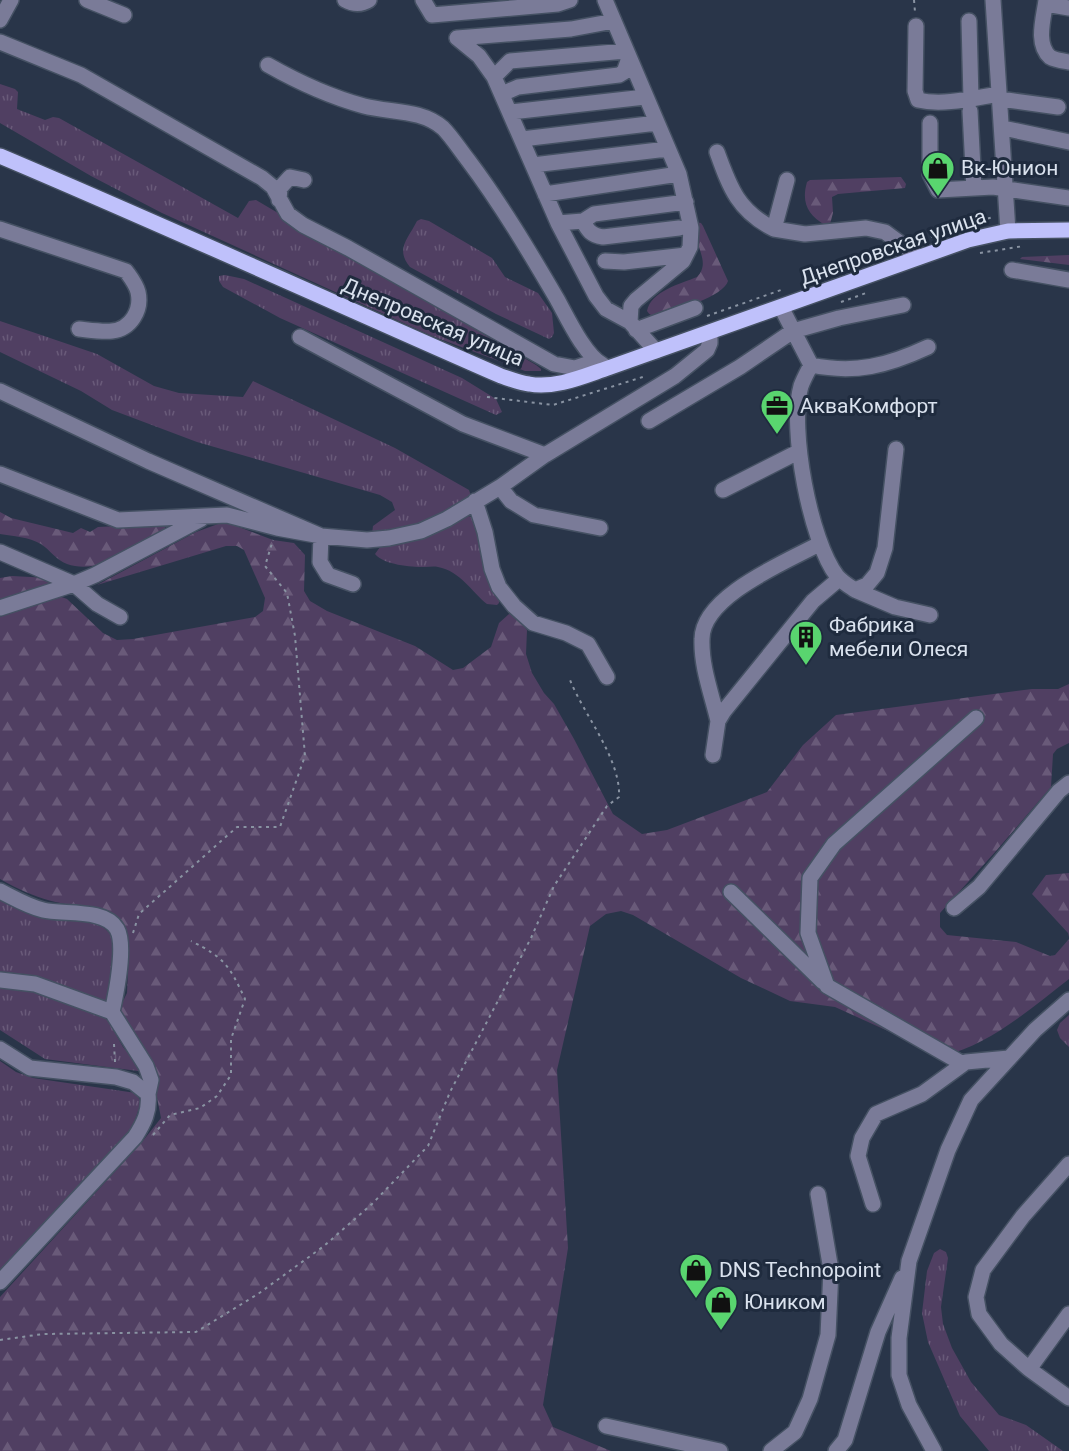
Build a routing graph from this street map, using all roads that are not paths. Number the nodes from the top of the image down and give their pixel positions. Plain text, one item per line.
1 (11, 0) edge
2 (87, 0) edge
3 (345, 0) edge
4 (369, 0) edge
5 (570, 0) edge
6 (605, 0) edge
7 (993, 0) edge
8 (425, 1) edge
9 (1046, 2) edge
10 (1069, 9) edge
11 (124, 15) dead end
12 (0, 20) edge
13 (614, 21) junction
14 (969, 21) dead end
15 (916, 26) dead end
16 (0, 42) edge
17 (628, 54) junction
18 (1069, 62) edge
19 (268, 65) dead end
20 (494, 77) junction
21 (502, 94) junction
22 (1000, 96) junction
23 (645, 97) junction
24 (971, 105) junction
25 (1058, 107) dead end
26 (511, 112) junction
27 (657, 123) junction
28 (930, 123) dead end
29 (1003, 128) junction
30 (522, 139) junction
31 (1069, 142) edge
32 (667, 149) junction
33 (717, 152) dead end
34 (0, 156) edge
35 (533, 165) junction
36 (679, 174) junction
37 (304, 180) dead end
38 (787, 180) dead end
39 (974, 188) junction
40 (1007, 189) junction
41 (545, 194) junction
42 (1069, 198) edge
43 (279, 200) junction
44 (686, 202) junction
45 (582, 221) junction
46 (558, 223) junction
47 (679, 228) dead end
48 (0, 229) edge
49 (774, 229) junction
50 (1069, 230) edge
51 (1008, 231) junction
52 (686, 255) junction
53 (919, 257) junction
54 (605, 261) dead end
55 (1012, 270) dead end
56 (1069, 280) edge
57 (903, 305) dead end
58 (782, 307) junction
59 (694, 308) dead end
60 (633, 326) junction
61 (79, 329) dead end
62 (793, 331) junction
63 (710, 332) junction
64 (300, 337) dead end
65 (927, 347) dead end
66 (656, 351) junction
67 (602, 364) junction
68 (811, 364) junction
69 (0, 391) edge
70 (649, 421) dead end
71 (896, 449) dead end
72 (798, 452) junction
73 (545, 454) junction
74 (0, 474) edge
75 (500, 487) junction
76 (723, 490) dead end
77 (475, 501) junction
78 (207, 516) junction
79 (600, 528) dead end
80 (321, 536) junction
81 (819, 544) junction
82 (0, 552) edge
83 (839, 579) junction
84 (74, 584) junction
85 (353, 584) dead end
86 (855, 590) junction
87 (0, 608) edge
88 (930, 615) dead end
89 (120, 617) dead end
90 (607, 677) dead end
91 (976, 718) dead end
92 (718, 721) junction
93 (713, 755) dead end
94 (1069, 783) edge
95 (0, 891) edge
96 (731, 892) dead end
97 (954, 908) dead end
98 (0, 980) edge
99 (827, 986) junction
100 (1069, 1000) edge
101 (112, 1012) junction
102 (0, 1049) edge
103 (1009, 1058) junction
104 (963, 1064) junction
105 (148, 1094) junction
106 (1069, 1164) edge
107 (819, 1194) dead end
108 (873, 1204) dead end
109 (909, 1261) junction
110 (0, 1282) edge
111 (1069, 1314) edge
112 (1029, 1369) junction
113 (1069, 1398) edge
114 (606, 1426) dead end
115 (841, 1447) edge
116 (720, 1451) edge
117 (771, 1451) edge
118 (934, 1451) edge

1 - 12 lane
2 - 11 lane
3 - 4 lane
5 - 8 lane
6 - 13 lane
7 - 22 lane
9 - 10 lane
9 - 18 lane
13 - 17 lane
13 - 20 lane
14 - 24 lane
15 - 24 lane
16 - 43 lane
17 - 20 lane
17 - 21 lane
17 - 23 lane
19 - 67 lane
20 - 21 lane
21 - 26 lane
22 - 24 lane
22 - 25 lane
22 - 29 lane
23 - 26 lane
23 - 27 lane
24 - 39 lane
26 - 30 lane
27 - 30 lane
27 - 32 lane
28 - 39 lane
29 - 31 lane
29 - 40 lane
30 - 35 lane
32 - 35 lane
32 - 36 lane
33 - 49 lane
34 - 67 main road, Днепровская улица
35 - 41 lane
36 - 41 lane
36 - 44 lane
37 - 43 lane
38 - 49 lane
39 - 40 lane
40 - 42 lane
40 - 51 lane
41 - 46 lane
43 - 67 lane
44 - 45 lane
44 - 52 lane
45 - 46 lane
45 - 47 lane
46 - 60 lane
48 - 61 lane
49 - 53 lane
50 - 51 main road, Днепровская улица
51 - 53 main road, Днепровская улица
52 - 54 lane
52 - 60 lane
53 - 58 main road, Днепровская улица
55 - 56 lane
57 - 62 lane
58 - 62 lane
58 - 63 main road, Днепровская улица
59 - 60 lane
60 - 66 lane
62 - 68 lane
62 - 70 lane
63 - 66 main road, Днепровская улица
63 - 73 lane
64 - 73 lane
65 - 68 lane
66 - 67 main road, Днепровская улица
68 - 72 lane
69 - 80 lane
71 - 86 lane
72 - 76 lane
72 - 81 lane
73 - 75 lane
74 - 78 lane
75 - 77 lane
75 - 79 lane
77 - 80 lane
77 - 90 lane
78 - 80 lane
78 - 84 lane
80 - 85 lane
81 - 83 lane
81 - 92 lane
82 - 84 lane
83 - 86 lane
83 - 92 lane
84 - 87 lane
84 - 89 lane
86 - 88 lane
91 - 99 lane
92 - 93 lane
94 - 97 lane
95 - 101 lane
96 - 99 lane
98 - 101 lane
99 - 104 lane
100 - 103 lane
101 - 105 lane
102 - 105 lane
103 - 104 lane
103 - 109 lane
104 - 108 lane
105 - 110 lane
106 - 112 lane
107 - 117 lane
109 - 115 lane
109 - 118 lane
111 - 112 lane
112 - 113 lane
114 - 116 lane

